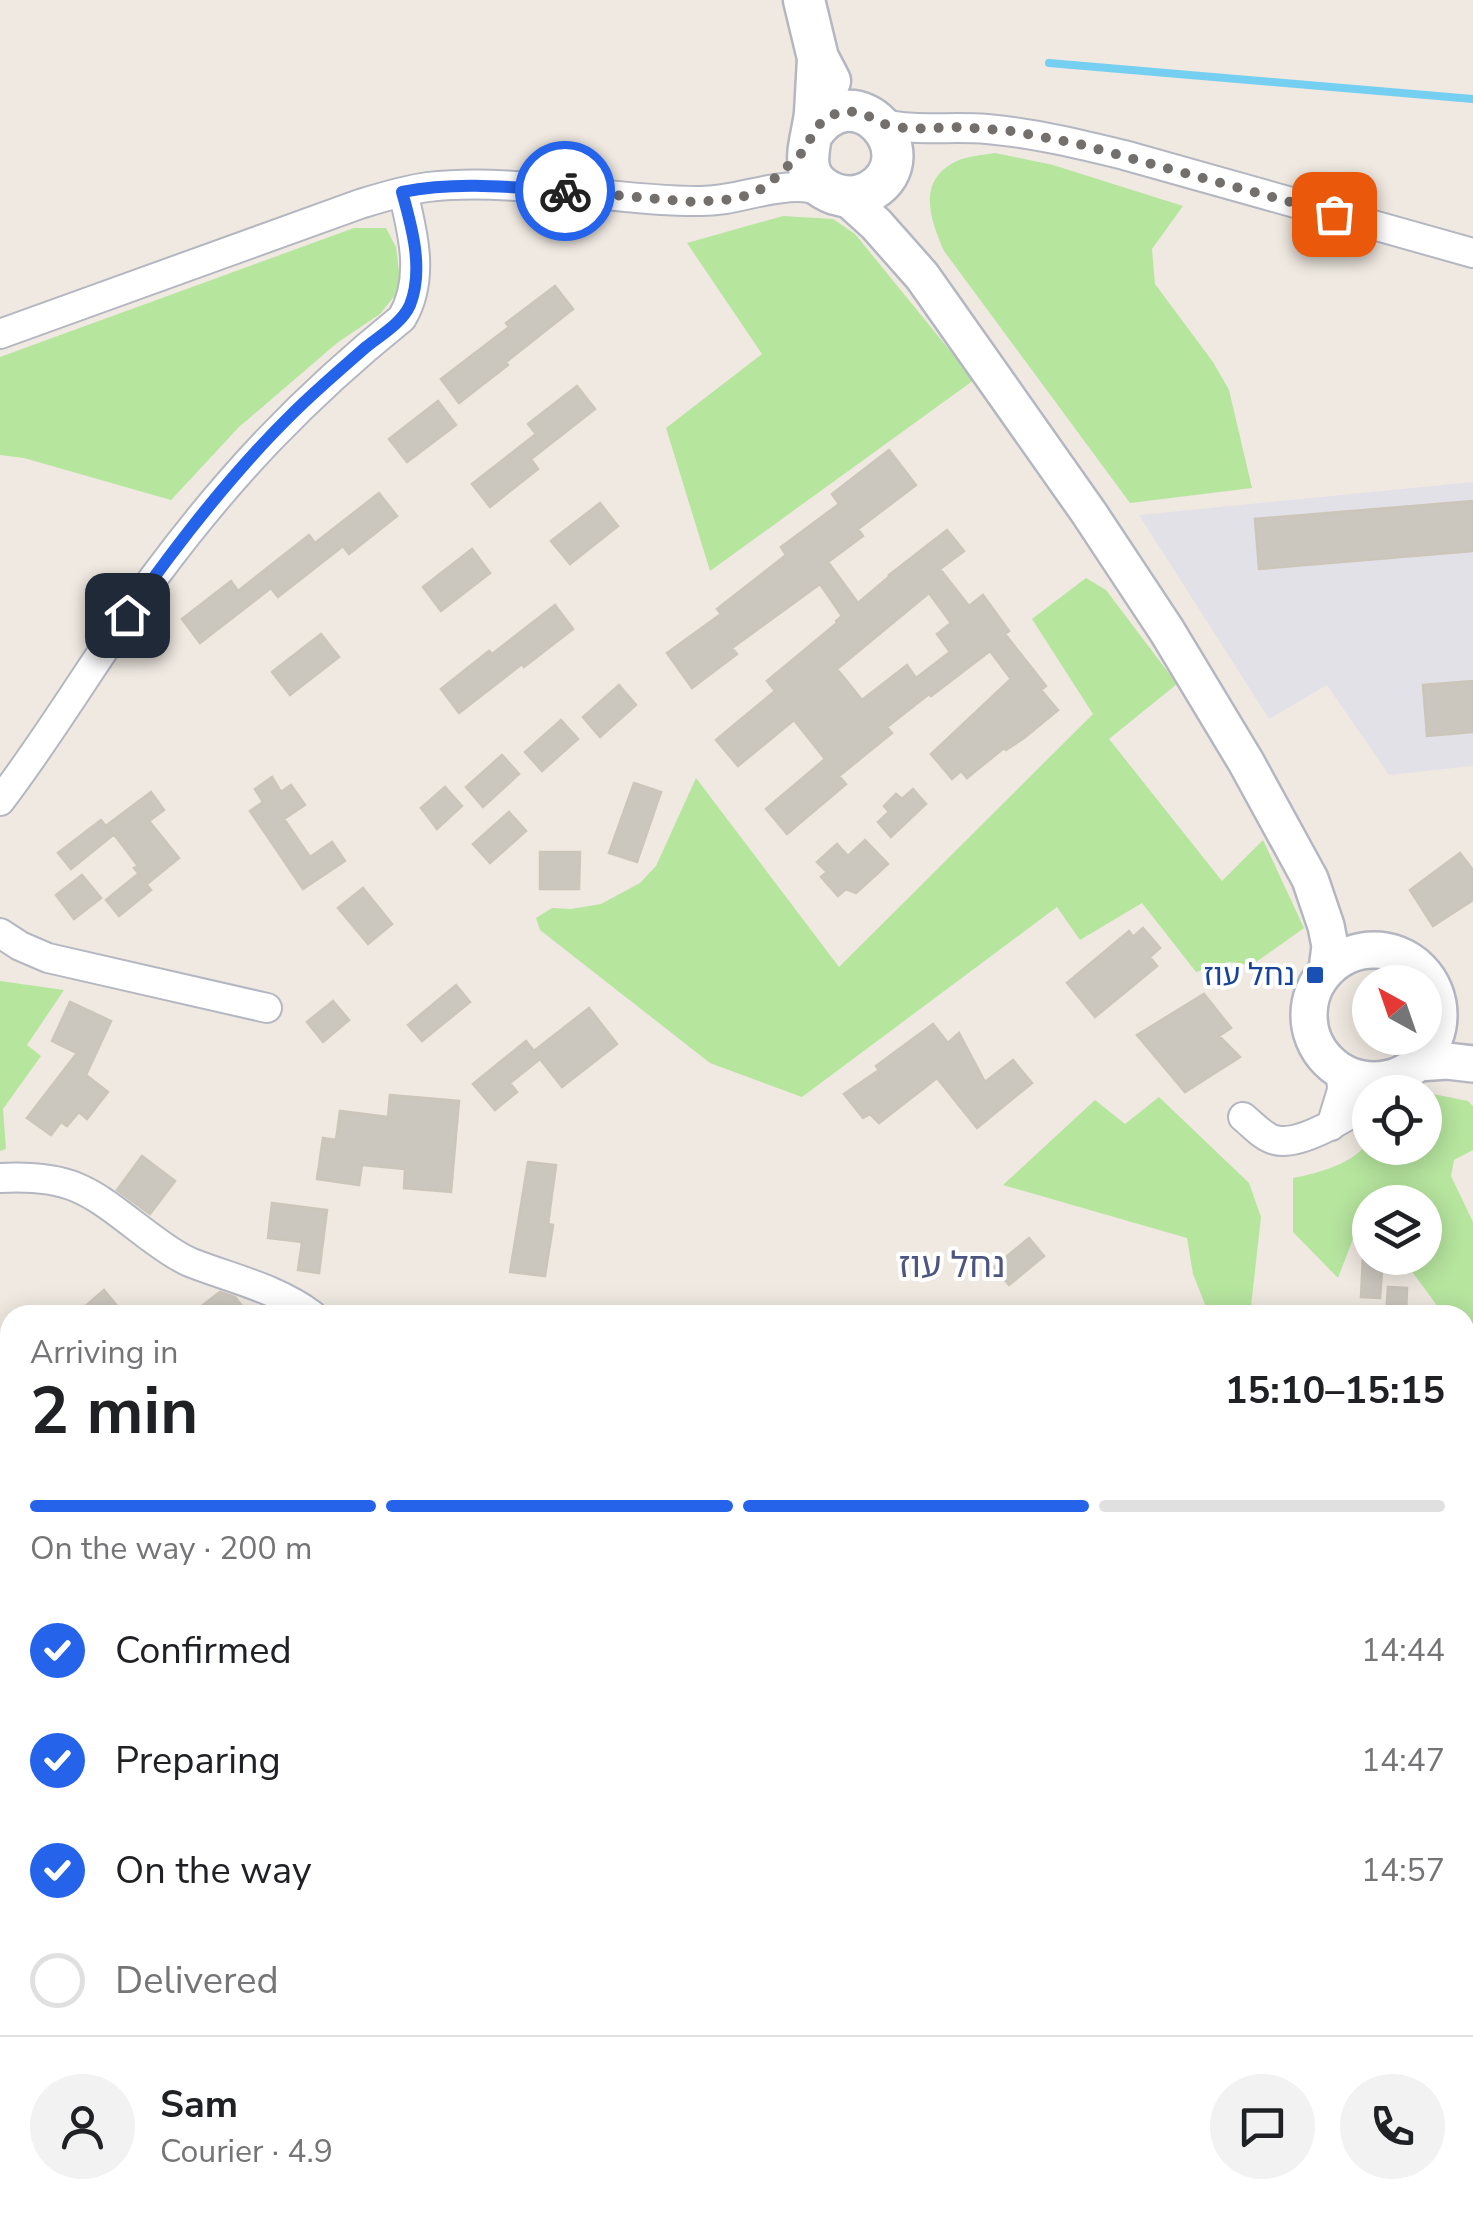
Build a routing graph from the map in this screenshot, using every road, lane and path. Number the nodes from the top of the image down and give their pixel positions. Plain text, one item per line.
1 (804, 0) edge
2 (818, 58) junction
3 (868, 117) junction
4 (960, 127) junction
5 (809, 141) junction
6 (888, 169) junction
7 (402, 192) junction
8 (757, 192) junction
9 (836, 194) junction
10 (1473, 254) edge
11 (922, 276) junction
12 (0, 334) edge
13 (18, 778) junction
14 (0, 801) edge
15 (0, 819) edge
16 (1310, 879) junction
17 (0, 933) edge
18 (1380, 950) junction
19 (0, 955) edge
20 (48, 958) junction
21 (1415, 965) edge
22 (1328, 970) junction
23 (267, 1008) dead end
24 (1442, 1017) edge
25 (1421, 1055) edge
26 (1473, 1055) edge
27 (1473, 1064) edge
28 (1340, 1071) junction
29 (1402, 1075) edge
30 (1406, 1075) edge
31 (1352, 1076) edge
32 (1352, 1113) edge
33 (1243, 1118) dead end
34 (1331, 1126) junction
35 (0, 1178) edge
36 (298, 1305) edge

1 - 2 main road
2 - 3 main road
2 - 5 main road
3 - 4 street
3 - 5 main road
3 - 6 main road
4 - 6 street
4 - 10 street
5 - 8 street
5 - 9 main road
6 - 9 main road
6 - 11 street
7 - 8 street
7 - 12 street
7 - 13 street
8 - 9 street
9 - 11 street
11 - 16 street
13 - 14 street
13 - 15 street
16 - 18 street
16 - 22 street
17 - 20 street
18 - 21 street
18 - 22 street
19 - 20 street
20 - 23 street
22 - 28 street
24 - 26 street
25 - 29 street
27 - 30 street
28 - 31 street
28 - 34 street
32 - 34 street
33 - 34 street
35 - 36 street

